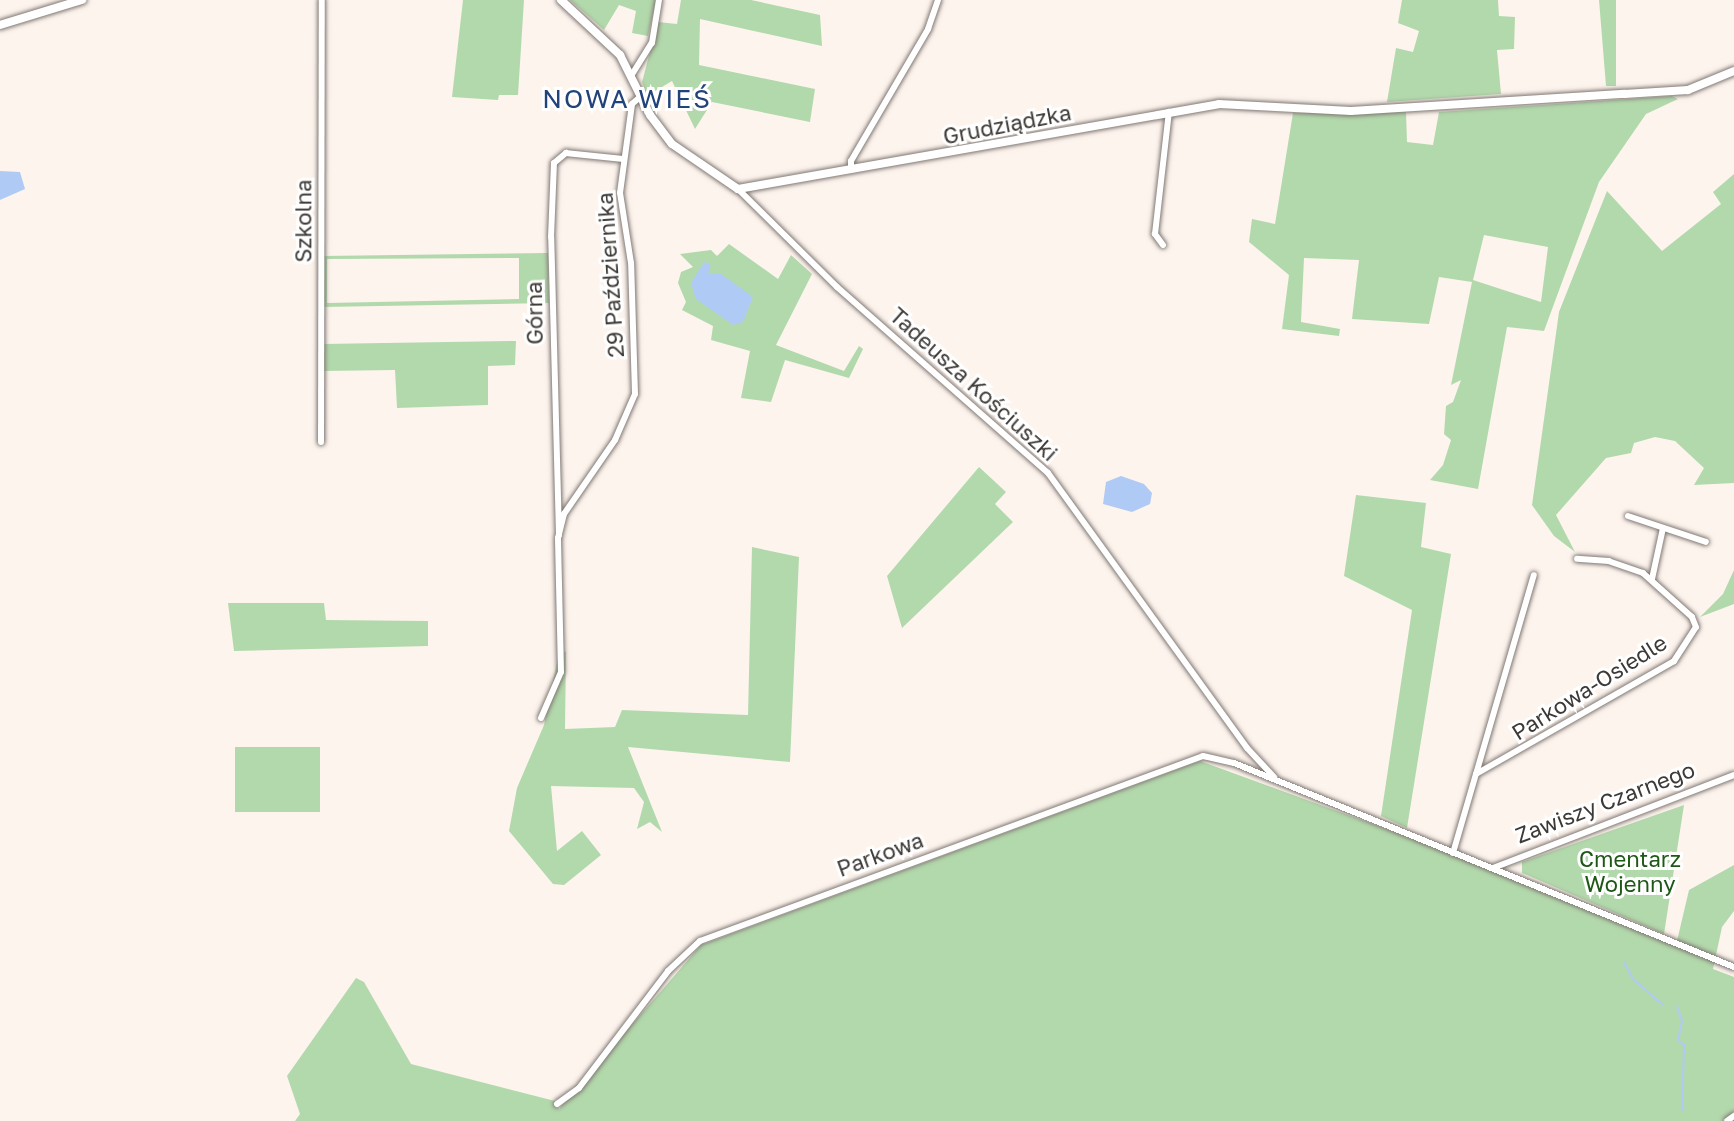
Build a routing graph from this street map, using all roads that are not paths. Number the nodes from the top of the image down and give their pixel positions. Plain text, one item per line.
1 (82, 0) edge
2 (322, 0) edge
3 (561, 0) edge
4 (659, 0) edge
5 (938, 0) edge
6 (55, 3) edge
7 (0, 25) edge
8 (1734, 71) edge
9 (631, 76) junction
10 (640, 97) junction
11 (1169, 112) junction
12 (623, 159) junction
13 (851, 170) junction
14 (738, 189) junction
15 (1163, 245) dead end
16 (321, 442) dead end
17 (1628, 516) dead end
18 (1663, 528) junction
19 (559, 535) junction
20 (1706, 542) dead end
21 (1577, 559) dead end
22 (1534, 575) dead end
23 (1652, 579) junction
24 (541, 718) dead end
25 (1476, 774) junction
26 (1734, 775) edge
27 (1278, 781) junction
28 (1453, 853) junction
29 (1493, 868) junction
30 (1734, 967) edge
31 (557, 1104) dead end
32 (1734, 1116) edge
33 (1727, 1121) edge

1 - 6 street
2 - 16 street, Szkolna
3 - 9 street
4 - 9 street
5 - 13 street
6 - 7 street
8 - 11 street, Grudziądzka
9 - 10 street
10 - 12 street, 29 Października
10 - 14 street
11 - 13 street, Grudziądzka
11 - 15 street
12 - 19 street, 29 Października
12 - 19 street, Górna
13 - 14 street, Grudziądzka
14 - 27 street, Tadeusza Kościuszki
17 - 18 street
18 - 20 street
18 - 23 street
19 - 24 street, 29 Października
21 - 23 street, Parkowa-Osiedle
22 - 25 street, Parkowa-Osiedle
23 - 25 street, Parkowa-Osiedle
25 - 28 street, Parkowa-Osiedle
26 - 29 street, Zawiszy Czarnego
27 - 28 street, Parkowa
27 - 31 street, Parkowa
28 - 29 street, Parkowa
29 - 30 street, Parkowa
32 - 33 street

